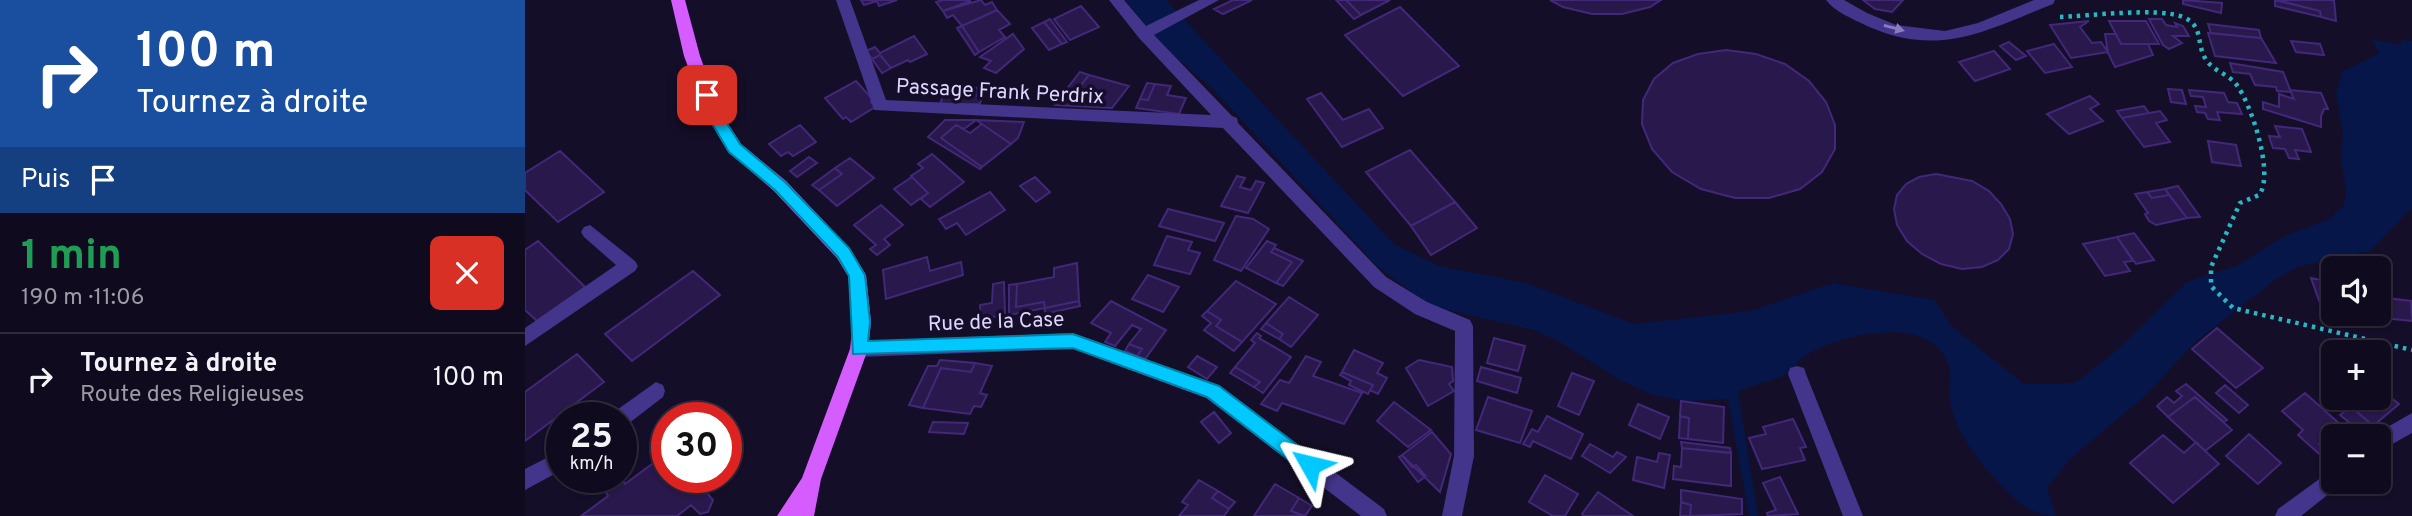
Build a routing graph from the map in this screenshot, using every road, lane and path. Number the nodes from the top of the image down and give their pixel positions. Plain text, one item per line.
1 (678, 0) edge
2 (843, 0) edge
3 (1117, 0) edge
4 (1212, 0) edge
5 (1833, 0) edge
6 (2048, 0) edge
7 (2051, 18) dead end
8 (1144, 34) junction
9 (1231, 122) junction
10 (590, 232) dead end
11 (525, 338) edge
12 (859, 349) junction
13 (2412, 350) edge
14 (1797, 374) dead end
15 (656, 391) dead end
16 (637, 406) edge
17 (2412, 422) edge
18 (2391, 435) edge
19 (546, 468) edge
20 (811, 479) junction
21 (525, 480) edge
22 (2321, 488) edge
23 (1454, 515) edge
24 (787, 516) edge
25 (804, 516) edge
26 (1377, 516) edge
27 (1853, 516) edge
28 (2285, 516) edge

1 - 12 main road
2 - 9 street, Passage Frank Perdrix
3 - 8 street
4 - 8 street
5 -> 6 street
7 - 13 path
8 - 9 street
9 - 23 street
10 - 11 street
12 - 20 main road
12 - 26 street, Rue de la Case
14 - 27 street
15 - 16 street
17 - 18 street
19 - 21 street
20 - 24 main road
20 - 25 main road
22 - 28 street

